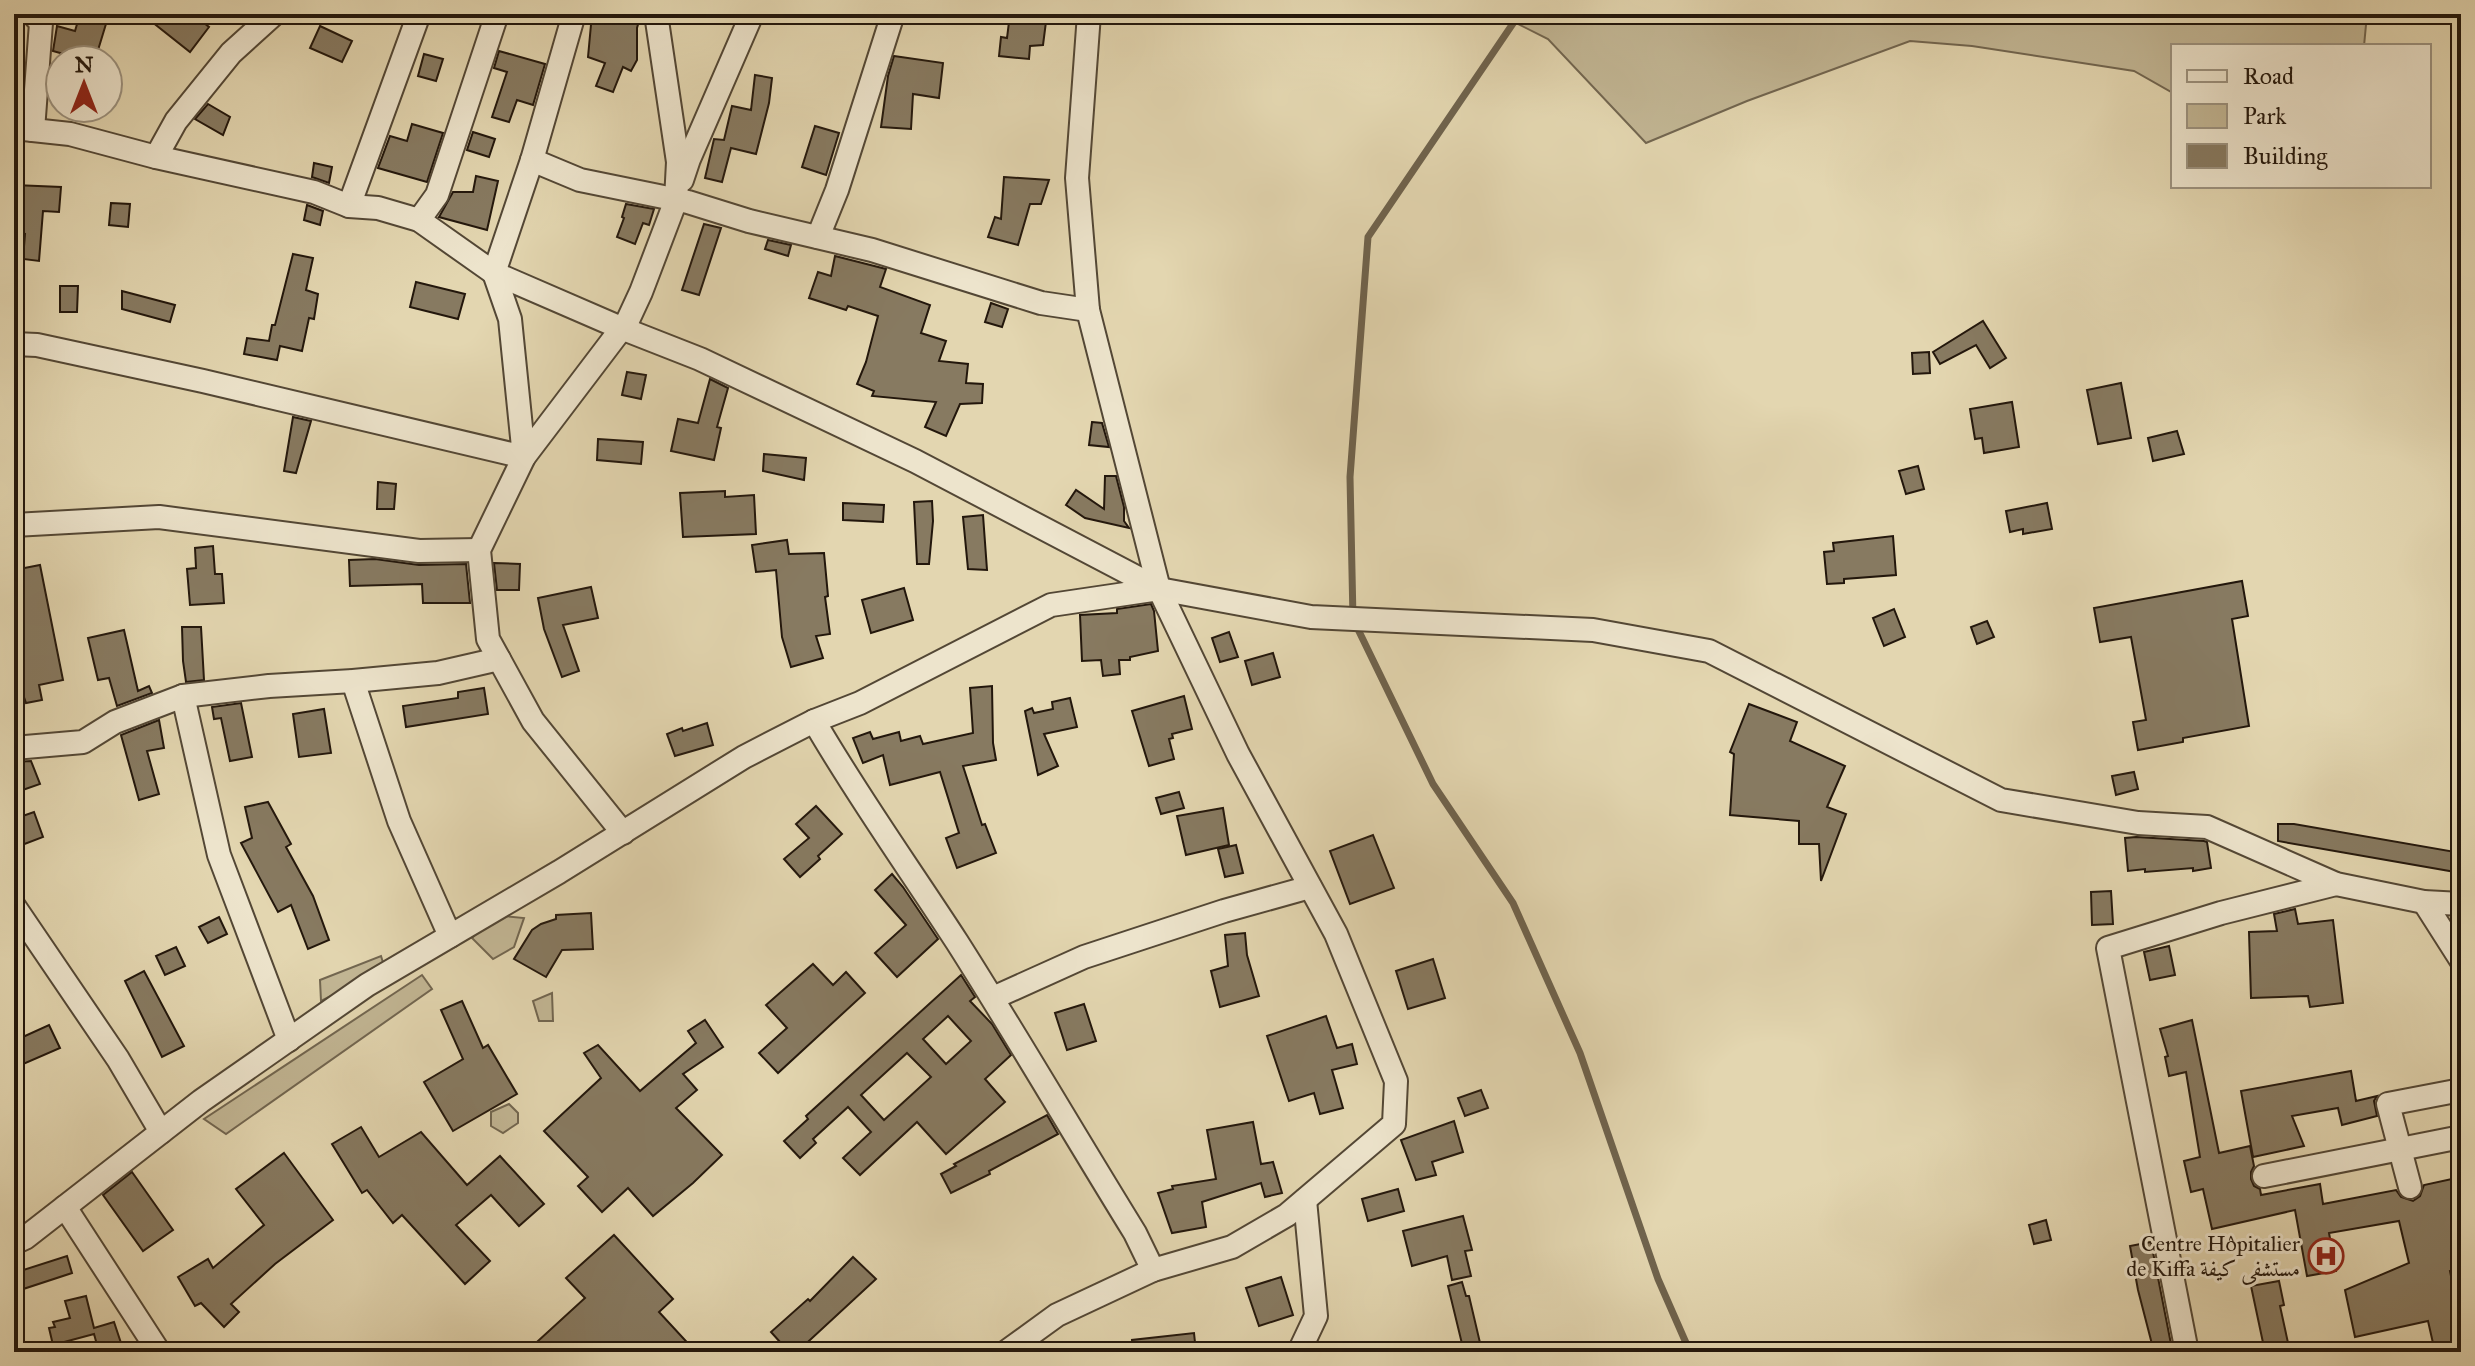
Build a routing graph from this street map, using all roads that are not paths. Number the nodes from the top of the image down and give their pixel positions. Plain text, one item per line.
1 (274, 14) edge
2 (419, 14) edge
3 (497, 14) edge
4 (574, 14) edge
5 (656, 14) edge
6 (752, 14) edge
7 (893, 14) edge
8 (1089, 14) edge
9 (40, 17) edge
10 (24, 129) edge
11 (156, 157) junction
12 (532, 160) junction
13 (676, 200) junction
14 (349, 206) junction
15 (419, 220) junction
16 (818, 237) junction
17 (494, 273) junction
18 (1088, 310) junction
19 (621, 328) junction
20 (14, 344) edge
21 (524, 457) junction
22 (14, 525) edge
23 (479, 550) junction
24 (1159, 589) junction
25 (499, 659) junction
26 (353, 681) junction
27 (183, 696) junction
28 (814, 721) junction
29 (14, 748) edge
30 (623, 833) junction
31 (2336, 884) junction
32 (1310, 887) junction
33 (2424, 902) junction
34 (2461, 904) edge
35 (17, 915) edge
36 (450, 936) junction
37 (2461, 960) edge
38 (993, 998) junction
39 (289, 1040) junction
40 (2461, 1090) edge
41 (161, 1132) junction
42 (2461, 1137) edge
43 (2400, 1149) junction
44 (2264, 1176) dead end
45 (2410, 1187) dead end
46 (1305, 1200) junction
47 (65, 1207) junction
48 (14, 1243) edge
49 (1153, 1270) junction
50 (159, 1352) edge
51 (1006, 1352) edge
52 (1299, 1352) edge
53 (2187, 1352) edge

1 - 11 street
2 - 14 street
3 - 15 street
4 - 12 street
5 - 13 street
6 - 13 street
7 - 16 street
8 - 18 street
9 - 10 street
10 - 11 street
11 - 14 street
12 - 13 street
12 - 17 street
13 - 16 street
13 - 19 street
14 - 15 street
15 - 17 street
16 - 18 street
17 - 19 street
17 - 21 street
18 - 24 street
19 - 21 street
19 - 24 street
20 - 21 street
21 - 23 street
22 - 23 street
23 - 25 street
24 - 28 street
24 - 31 street
24 - 32 street
25 - 26 street
25 - 30 street
26 - 27 street
26 - 36 street
27 - 29 street
27 - 39 street
28 - 30 street
28 - 38 street
30 - 36 street
31 - 33 street
31 - 53 street
32 - 38 street
32 - 46 street
33 - 34 street
33 - 37 street
35 - 41 street
36 - 39 street
38 - 49 street
39 - 41 street
40 - 43 street
41 - 47 street
42 - 43 street
43 - 44 street
43 - 45 street
46 - 49 street
46 - 52 street
47 - 48 street
47 - 50 street
49 - 51 street

